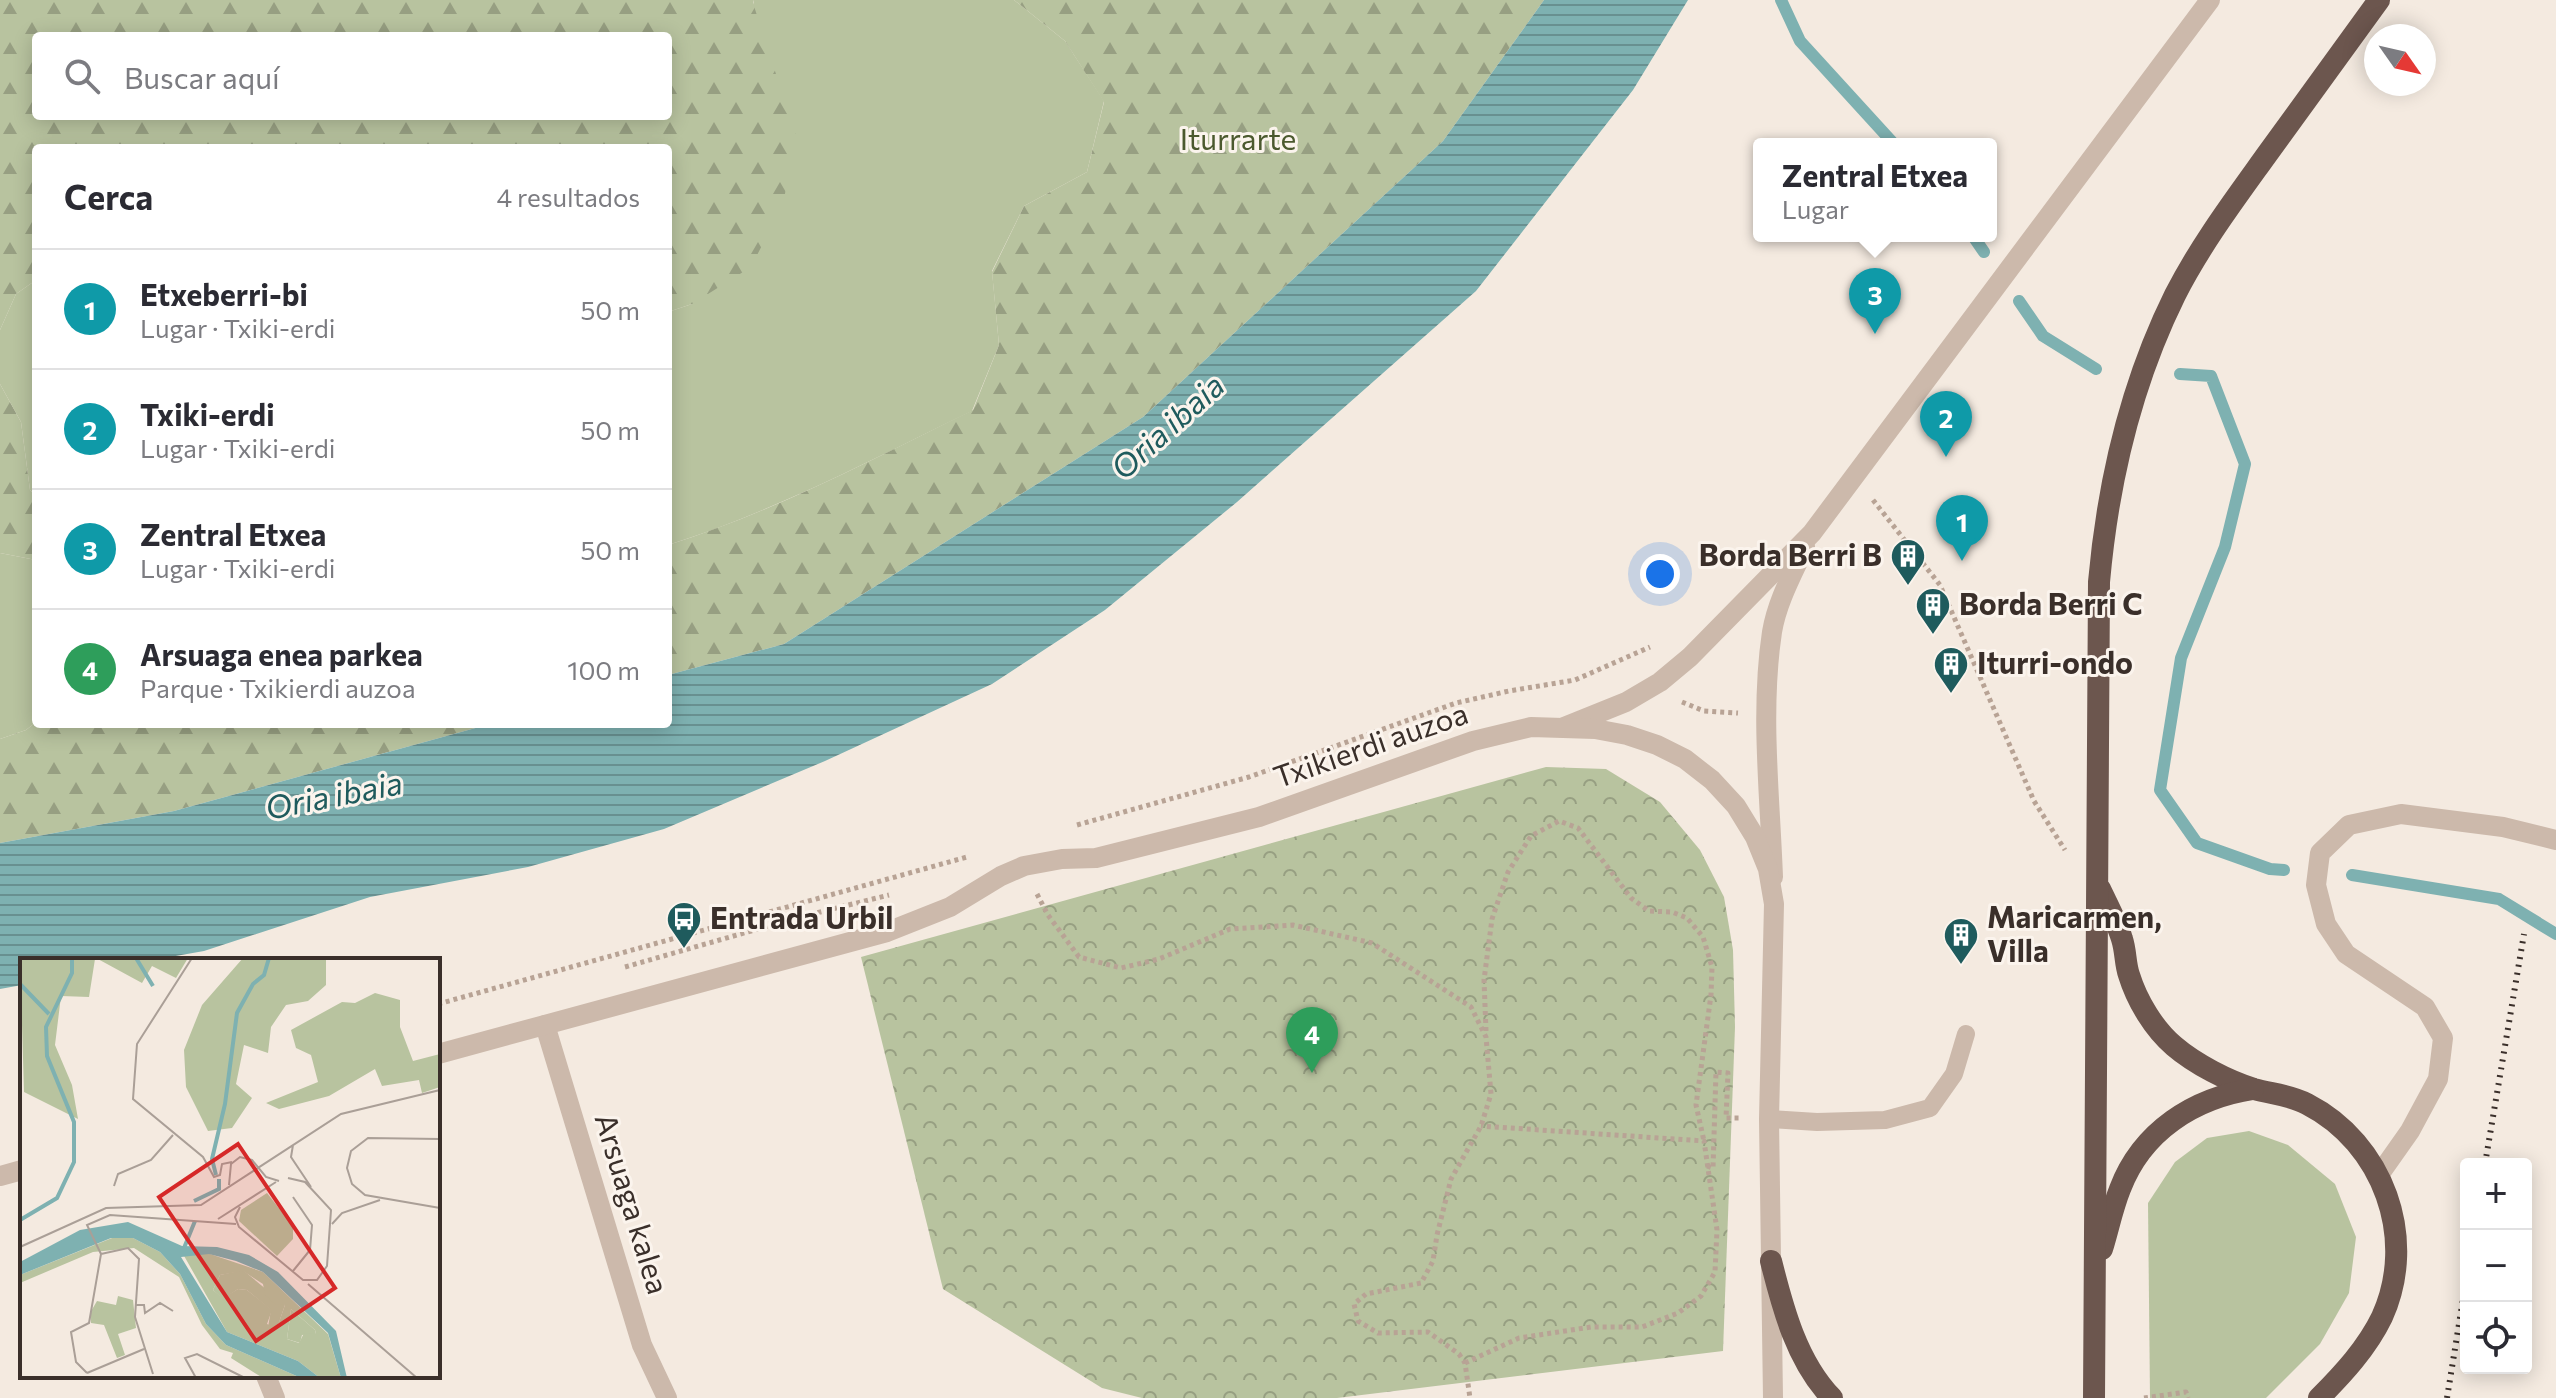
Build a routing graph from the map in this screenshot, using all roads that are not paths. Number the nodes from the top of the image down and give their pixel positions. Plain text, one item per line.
1 (2210, 0) edge
2 (2379, 0) edge
3 (1812, 533) junction
4 (1563, 727) junction
5 (2556, 840) edge
6 (2097, 881) junction
7 (1774, 904) junction
8 (545, 1025) junction
9 (1966, 1034) dead end
10 (440, 1053) edge
11 (2253, 1089) junction
12 (1769, 1119) junction
13 (20, 1171) edge
14 (2379, 1175) junction
15 (0, 1176) edge
16 (1771, 1261) junction
17 (2094, 1275) junction
18 (267, 1378) edge
19 (275, 1398) edge
20 (667, 1398) edge
21 (1773, 1398) edge
22 (1832, 1398) edge
23 (2094, 1398) edge
24 (2319, 1398) edge

1 - 3 street
2 - 6 highway
3 - 4 street
3 - 7 street
4 - 7 street, Txikierdi auzoa
4 - 8 street, Txikierdi auzoa
5 - 14 street
6 - 11 highway
6 - 17 highway
7 - 12 street, Txikierdi auzoa
8 - 10 street, Txikierdi auzoa
8 - 20 street, Arsuaga kalea
9 - 12 lane
11 - 14 highway
11 - 17 highway
12 - 16 street, Txikierdi auzoa
13 - 15 street
14 - 24 highway
16 - 21 street, Txikierdi auzoa
16 - 22 highway
17 - 23 highway
18 - 19 street

